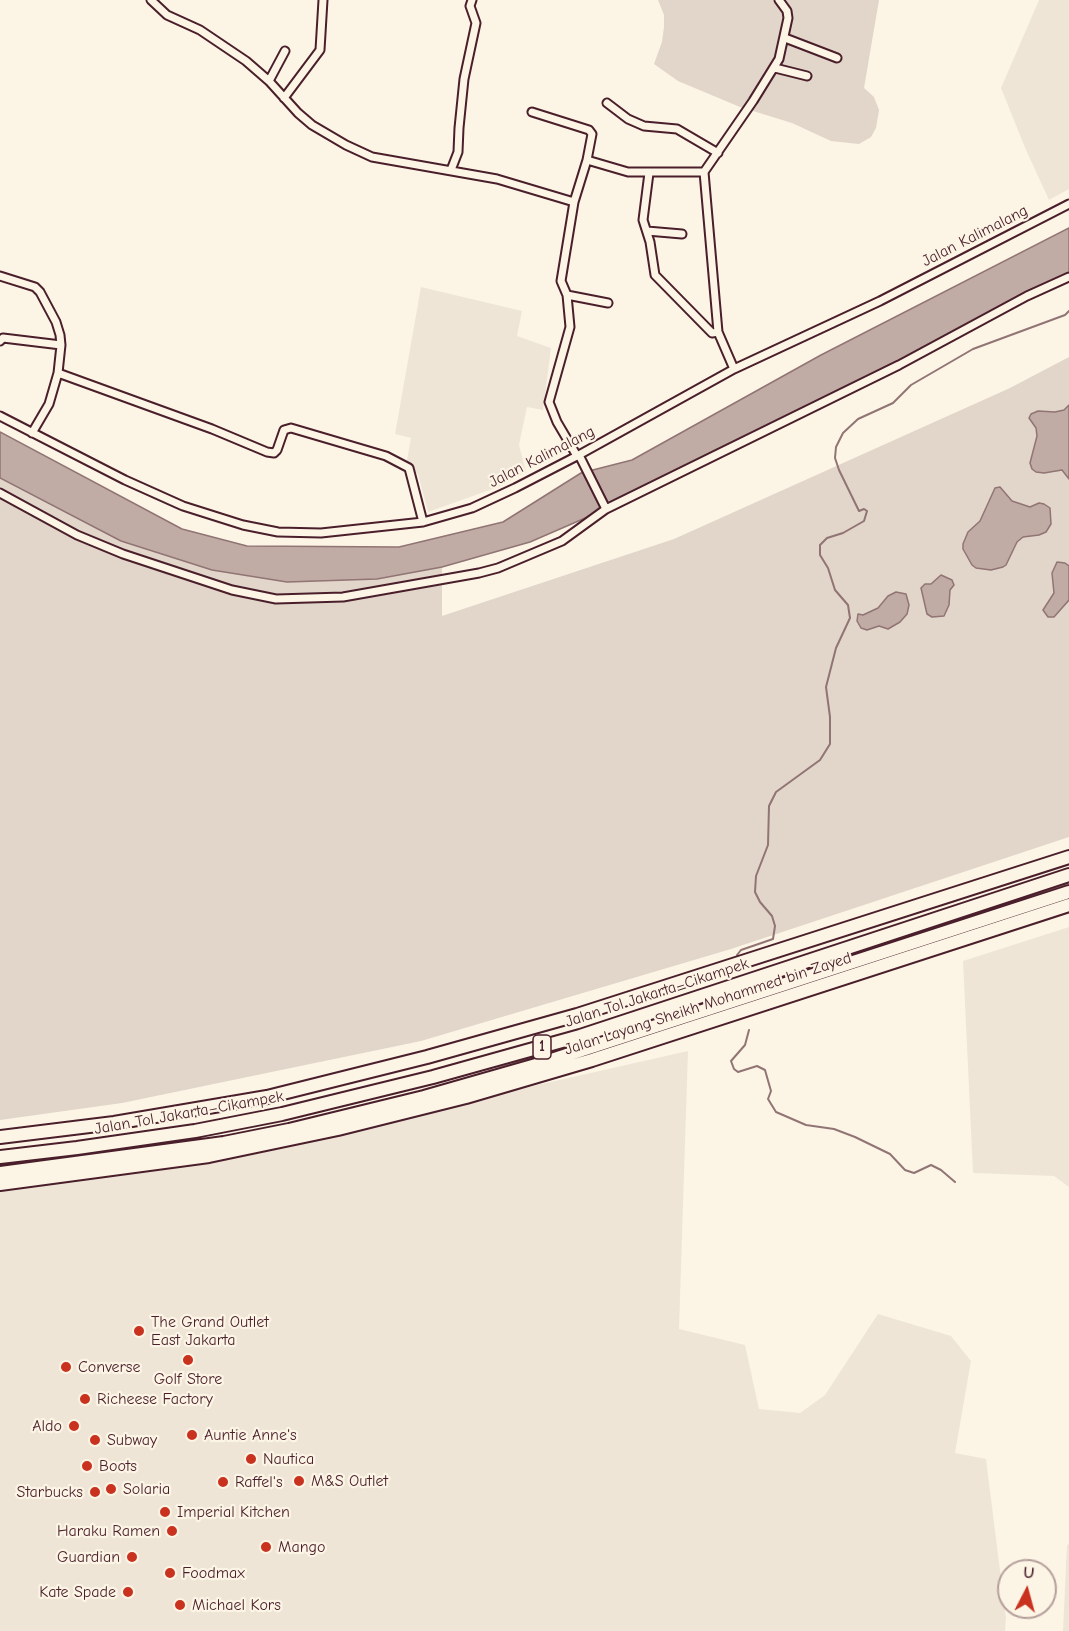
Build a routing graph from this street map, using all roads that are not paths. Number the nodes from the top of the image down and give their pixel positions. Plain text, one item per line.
1 (151, 0) edge
2 (323, 0) edge
3 (472, 0) edge
4 (779, 0) edge
5 (785, 38) junction
6 (285, 51) dead end
7 (837, 58) dead end
8 (775, 68) junction
9 (807, 76) dead end
10 (269, 81) junction
11 (284, 98) junction
12 (607, 103) dead end
13 (532, 112) dead end
14 (718, 153) junction
15 (587, 160) junction
16 (451, 170) junction
17 (704, 172) junction
18 (649, 173) junction
19 (574, 202) junction
20 (1069, 204) edge
21 (647, 231) junction
22 (682, 234) dead end
23 (0, 276) edge
24 (1069, 277) edge
25 (567, 296) junction
26 (608, 303) dead end
27 (718, 332) junction
28 (0, 341) edge
29 (61, 345) junction
30 (734, 369) junction
31 (58, 373) junction
32 (0, 416) edge
33 (32, 433) junction
34 (580, 458) junction
35 (0, 493) edge
36 (605, 506) junction
37 (423, 522) junction
38 (1069, 857) edge
39 (1069, 875) edge
40 (1069, 892) edge
41 (1069, 905) edge
42 (0, 1137) edge
43 (0, 1157) edge
44 (0, 1173) edge
45 (0, 1184) edge

1 - 10 street
2 - 11 street
3 - 16 street
4 - 5 street
5 - 7 street
5 - 8 street
6 - 10 street
8 - 9 street
8 - 14 street
10 - 11 street
11 - 16 street
12 - 14 street
13 - 15 street
14 - 17 street
15 - 18 street
15 - 19 street
16 - 19 street
17 - 18 street
17 - 27 street
18 - 21 street
19 - 25 street
20 - 30 street, Jalan Kalimalang
21 - 22 street
21 - 27 street
23 - 29 street
24 - 36 street
25 - 26 street
25 - 34 street
27 - 30 street
28 - 29 street
29 - 31 street
30 - 34 street, Jalan Kalimalang
31 - 33 street
31 - 37 street
32 - 33 street, Jalan Kalimalang
33 - 37 street, Jalan Kalimalang
34 - 36 street
34 - 37 street, Jalan Kalimalang
35 - 36 street
38 - 42 highway, Jalan Layang Sheikh Mohammed bin Zayed / 1
39 - 43 highway, Jalan Tol Jakarta–Cikampek / 1
40 - 44 highway, Jalan Tol Jakarta–Cikampek / 1
41 - 45 highway, Jalan Layang Sheikh Mohammed bin Zayed / 1

